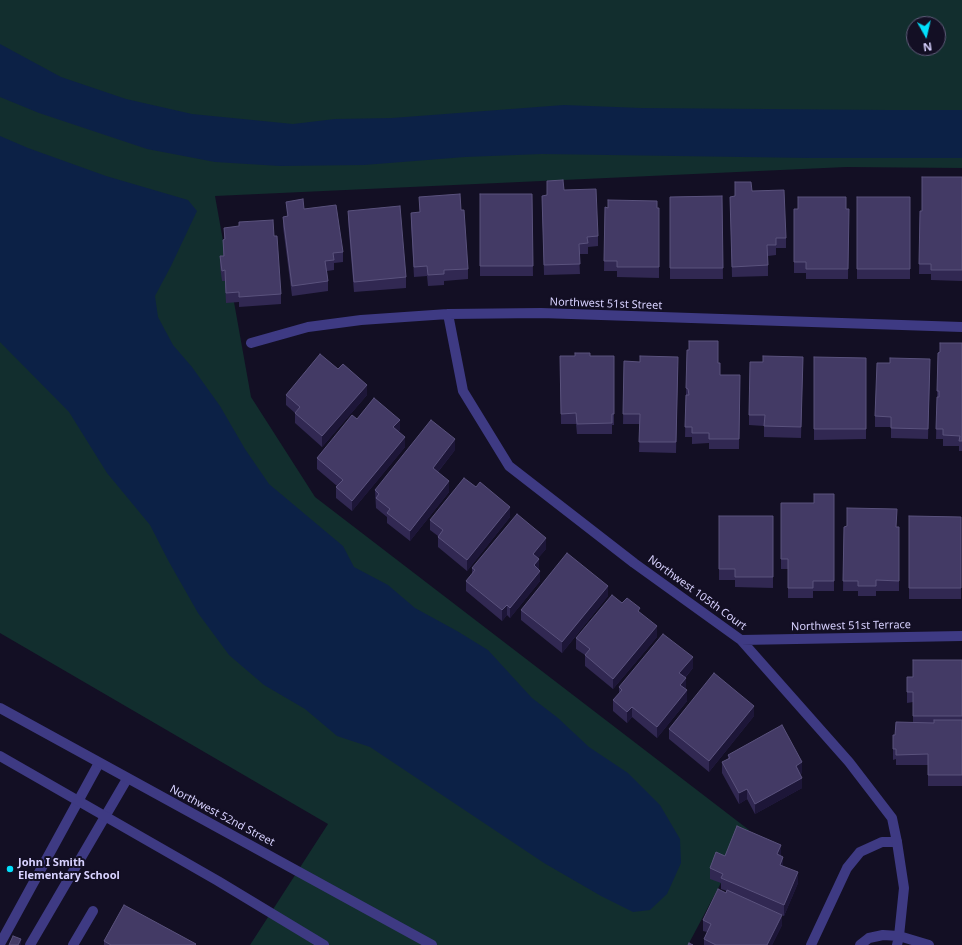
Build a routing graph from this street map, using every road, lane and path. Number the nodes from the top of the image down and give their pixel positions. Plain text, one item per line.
1 (448, 314) junction
2 (962, 327) edge
3 (251, 343) dead end
4 (962, 636) edge
5 (741, 640) junction
6 (0, 708) edge
7 (0, 756) edge
8 (99, 763) junction
9 (127, 779) junction
10 (78, 800) junction
11 (105, 815) junction
12 (898, 842) junction
13 (93, 911) dead end
14 (898, 941) edge
15 (0, 944) edge
16 (30, 945) edge
17 (73, 945) edge
18 (324, 945) edge
19 (432, 945) edge
20 (811, 945) edge
21 (860, 945) edge
22 (929, 945) edge

1 - 2 street, Northwest 51st Street
1 - 3 street, Northwest 51st Street
1 - 5 street, Northwest 105th Court
4 - 5 street, Northwest 51st Terrace
5 - 12 street, Northwest 105th Court
6 - 8 street, Northwest 52nd Street
7 - 10 street
8 - 9 street, Northwest 52nd Street
8 - 10 street
9 - 11 street
9 - 19 street, Northwest 52nd Street
10 - 11 street
10 - 15 street
11 - 16 street
11 - 18 street
12 - 14 street, Northwest 105th Court
12 - 20 street
13 - 17 street
14 - 21 street
14 - 22 street

